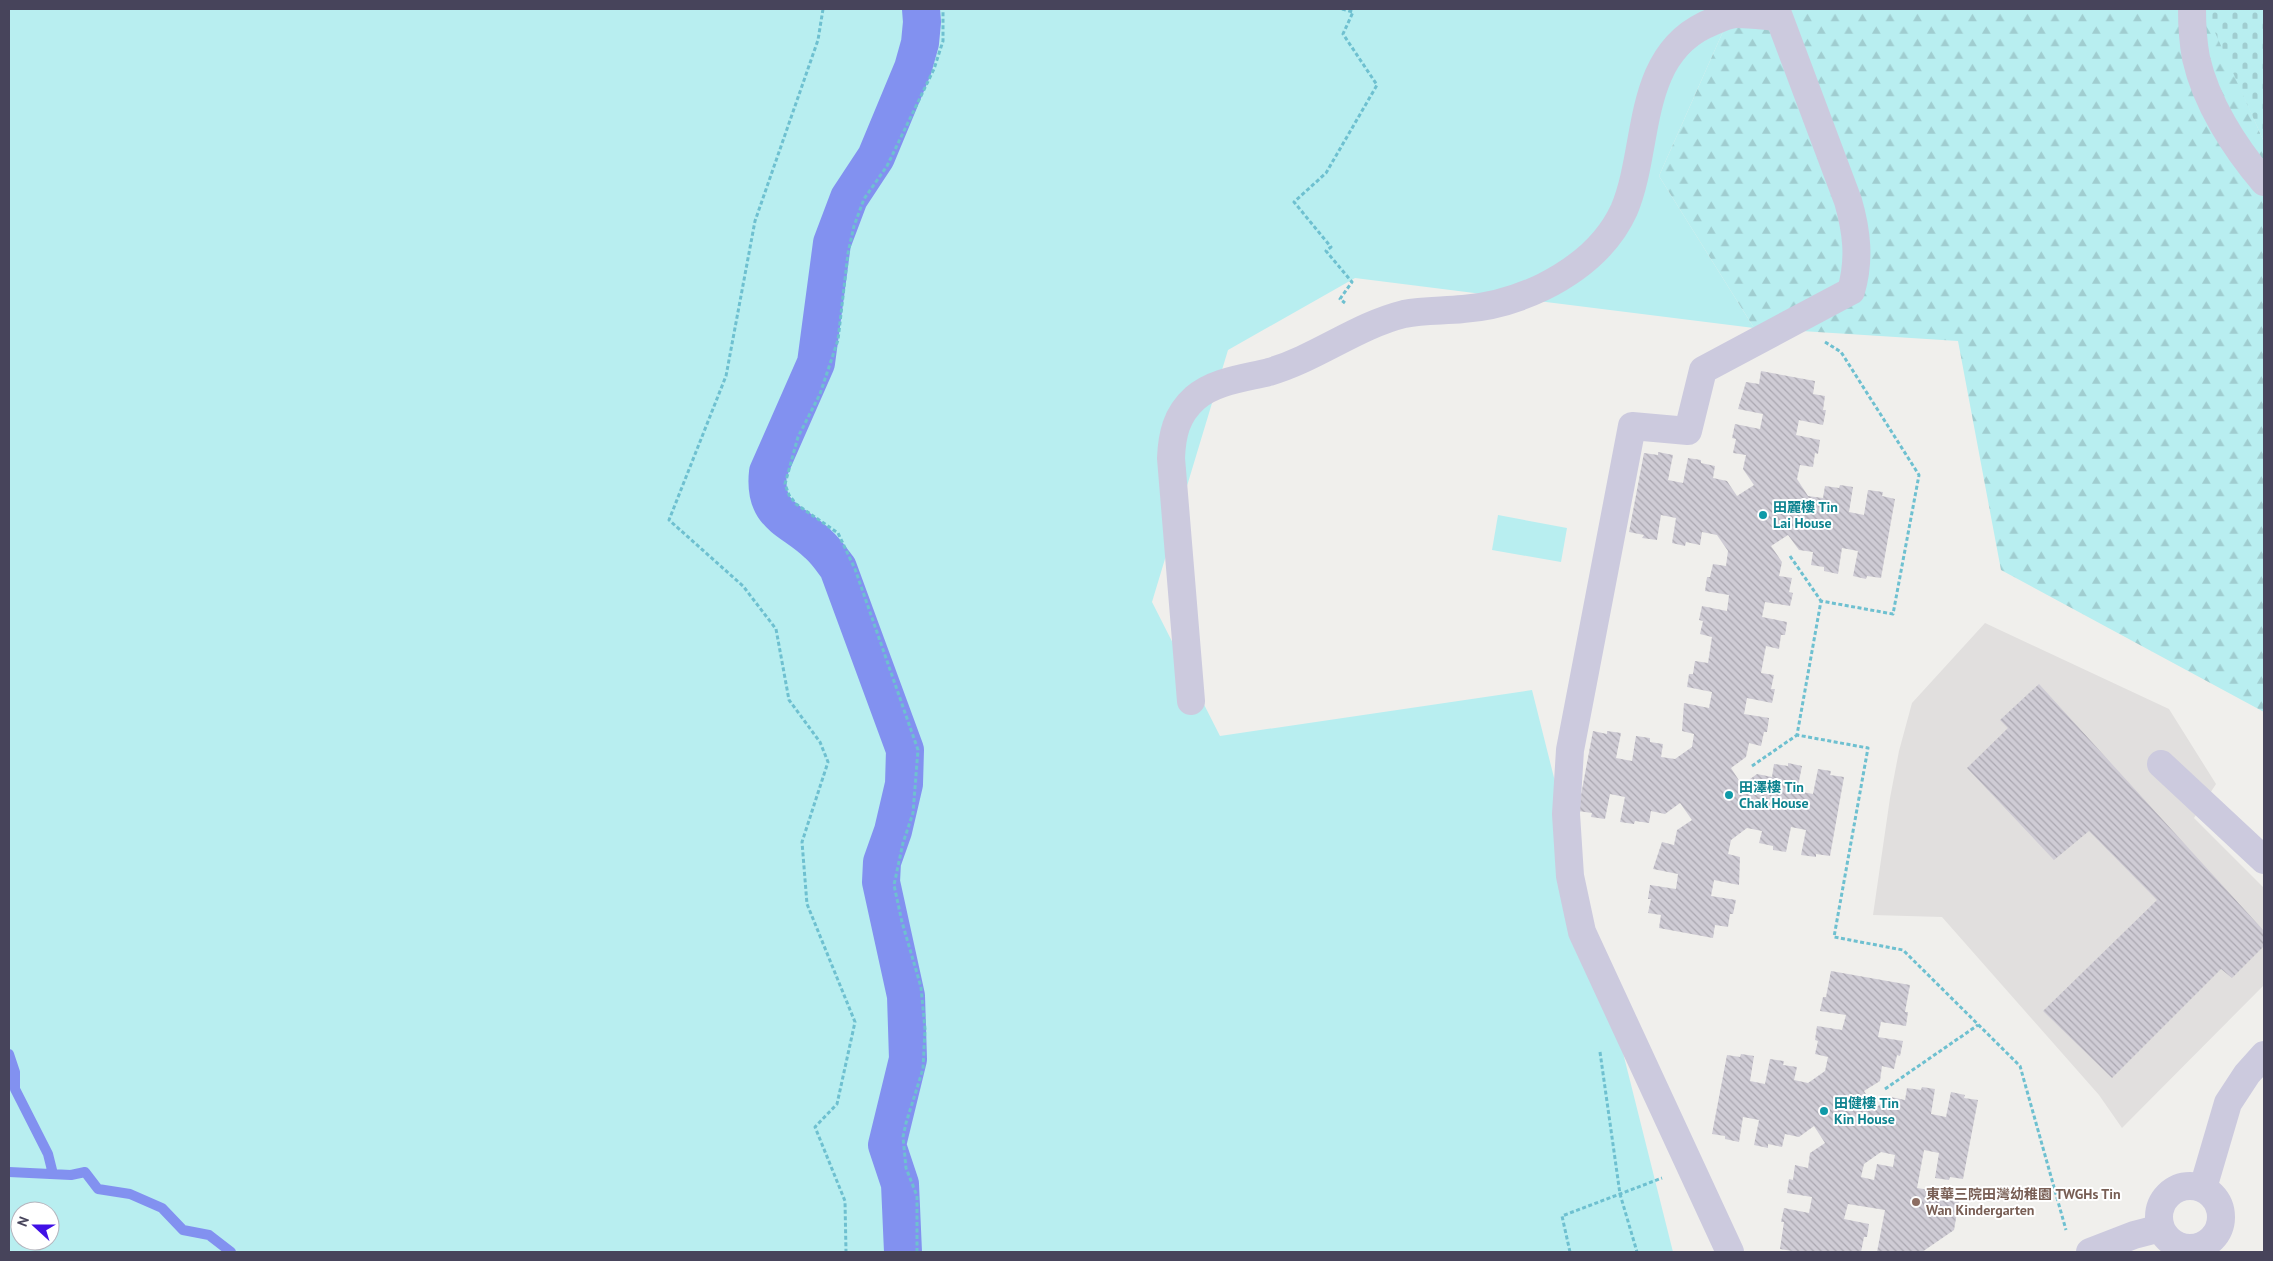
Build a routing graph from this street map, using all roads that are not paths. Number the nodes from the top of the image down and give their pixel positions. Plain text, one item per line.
1 (2192, 9) edge
2 (1777, 13) edge
3 (2264, 182) edge
4 (1191, 701) dead end
5 (2161, 764) dead end
6 (2264, 860) edge
7 (2264, 1055) edge
8 (2203, 1188) junction
9 (2161, 1228) junction
10 (2209, 1248) edge
11 (1730, 1252) edge
12 (2090, 1252) edge

1 - 3 lane
2 - 4 lane
2 - 11 lane
5 - 6 lane
7 - 8 lane
8 - 9 lane
8 - 10 lane
9 - 10 lane
9 - 12 lane

